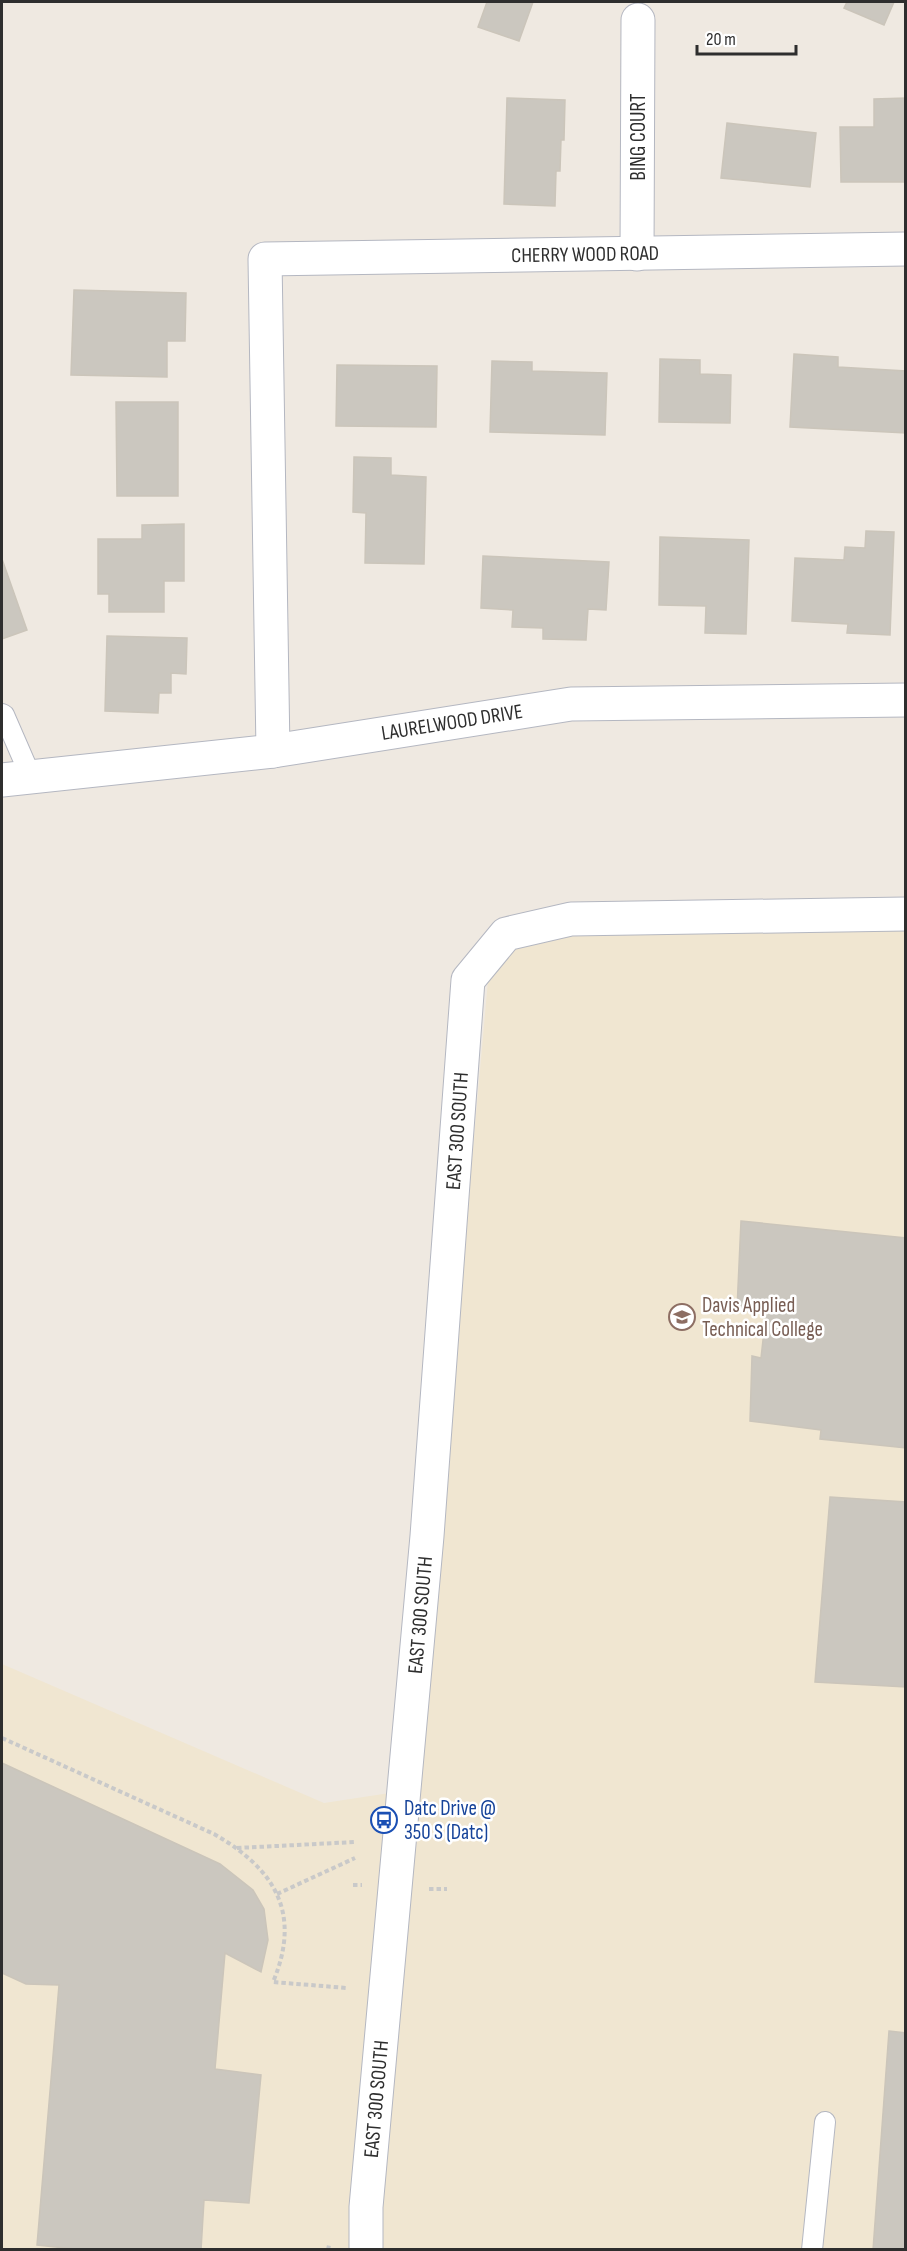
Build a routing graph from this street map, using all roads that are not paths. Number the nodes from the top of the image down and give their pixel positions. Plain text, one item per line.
1 (638, 20) dead end
2 (906, 249) edge
3 (638, 254) junction
4 (906, 700) edge
5 (2, 714) edge
6 (273, 751) junction
7 (16, 778) edge
8 (906, 914) edge
9 (825, 2122) dead end
10 (366, 2250) edge
11 (813, 2250) edge

1 - 3 street, BING COURT
2 - 3 street, CHERRY WOOD ROAD
3 - 6 street, CHERRY WOOD ROAD
4 - 6 street, LAURELWOOD DRIVE
5 - 7 lane
6 - 7 street, LAURELWOOD DRIVE
8 - 10 street, EAST 300 SOUTH
9 - 11 lane

